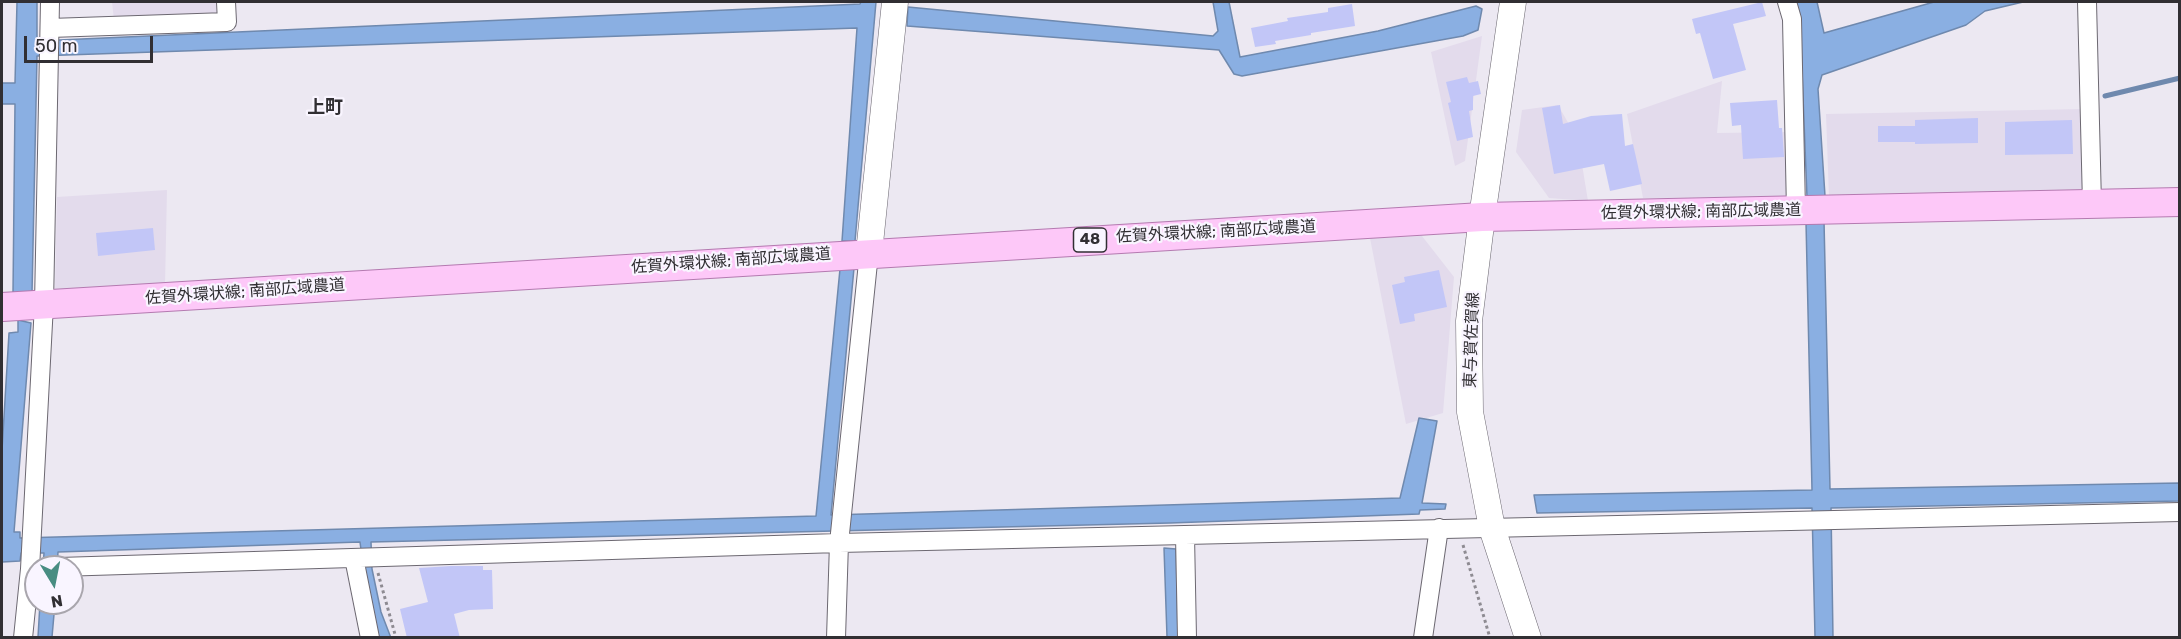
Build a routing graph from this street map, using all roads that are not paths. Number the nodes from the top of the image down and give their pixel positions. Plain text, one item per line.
1 (51, 2) edge
2 (226, 2) edge
3 (895, 2) edge
4 (1513, 2) edge
5 (1787, 2) edge
6 (2087, 2) edge
7 (50, 32) junction
8 (2180, 202) edge
9 (2092, 204) junction
10 (1796, 211) junction
11 (1482, 217) junction
12 (869, 253) junction
13 (44, 304) junction
14 (2, 307) edge
15 (2180, 512) edge
16 (1439, 528) junction
17 (1492, 528) junction
18 (1185, 535) junction
19 (840, 539) junction
20 (354, 558) junction
21 (84, 566) edge
22 (23, 638) edge
23 (370, 638) edge
24 (836, 638) edge
25 (1186, 638) edge
26 (1424, 638) edge
27 (1528, 638) edge

1 - 7 street
2 - 7 street
3 - 12 main road
4 - 11 main road, 東与賀佐賀線
5 - 10 street
6 - 9 street
7 - 13 street
8 - 9 main road, 佐賀外環状線; 南部広域農道 / 48
9 - 10 main road, 佐賀外環状線; 南部広域農道 / 48
10 - 11 main road, 佐賀外環状線; 南部広域農道 / 48
11 - 12 main road, 佐賀外環状線; 南部広域農道 / 48
11 - 17 main road, 東与賀佐賀線
12 - 13 main road, 佐賀外環状線; 南部広域農道 / 48
12 - 19 street
13 - 14 main road, 佐賀外環状線; 南部広域農道 / 48
13 - 22 street
15 - 17 street
16 - 17 street
16 - 18 street
16 - 26 street
17 - 27 main road, 東与賀佐賀線
18 - 19 street
18 - 25 street
19 - 20 street
19 - 24 street
20 - 21 street
20 - 23 street

